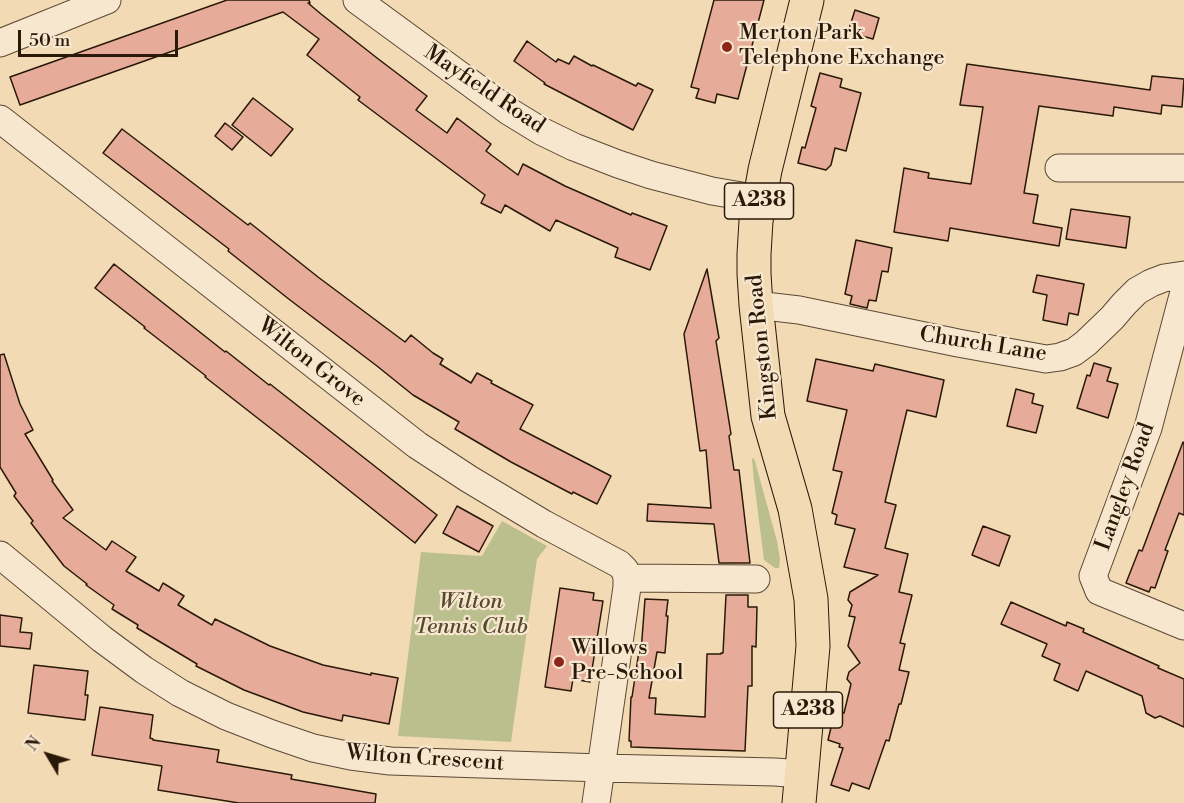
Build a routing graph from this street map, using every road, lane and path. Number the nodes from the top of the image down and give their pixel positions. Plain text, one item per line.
1 (107, 0) edge
2 (357, 0) edge
3 (807, 0) edge
4 (0, 43) edge
5 (0, 119) edge
6 (1059, 168) dead end
7 (1184, 168) edge
8 (759, 200) junction
9 (1184, 275) edge
10 (1184, 292) edge
11 (756, 305) junction
12 (0, 555) edge
13 (756, 579) dead end
14 (627, 582) junction
15 (1184, 626) edge
16 (602, 768) junction
17 (800, 789) edge
18 (596, 803) edge

1 - 4 street
2 - 8 street, Mayfield Road
3 - 8 main road, Kingston Road / A238
5 - 14 street, Wilton Grove
6 - 7 street
8 - 11 main road, Kingston Road / A238
9 - 11 street, Church Lane
10 - 15 street, Langley Road
11 - 17 main road, Kingston Road / A238
12 - 16 street, Wilton Crescent
13 - 14 street
14 - 16 street
16 - 17 street, Wilton Crescent
16 - 18 street

